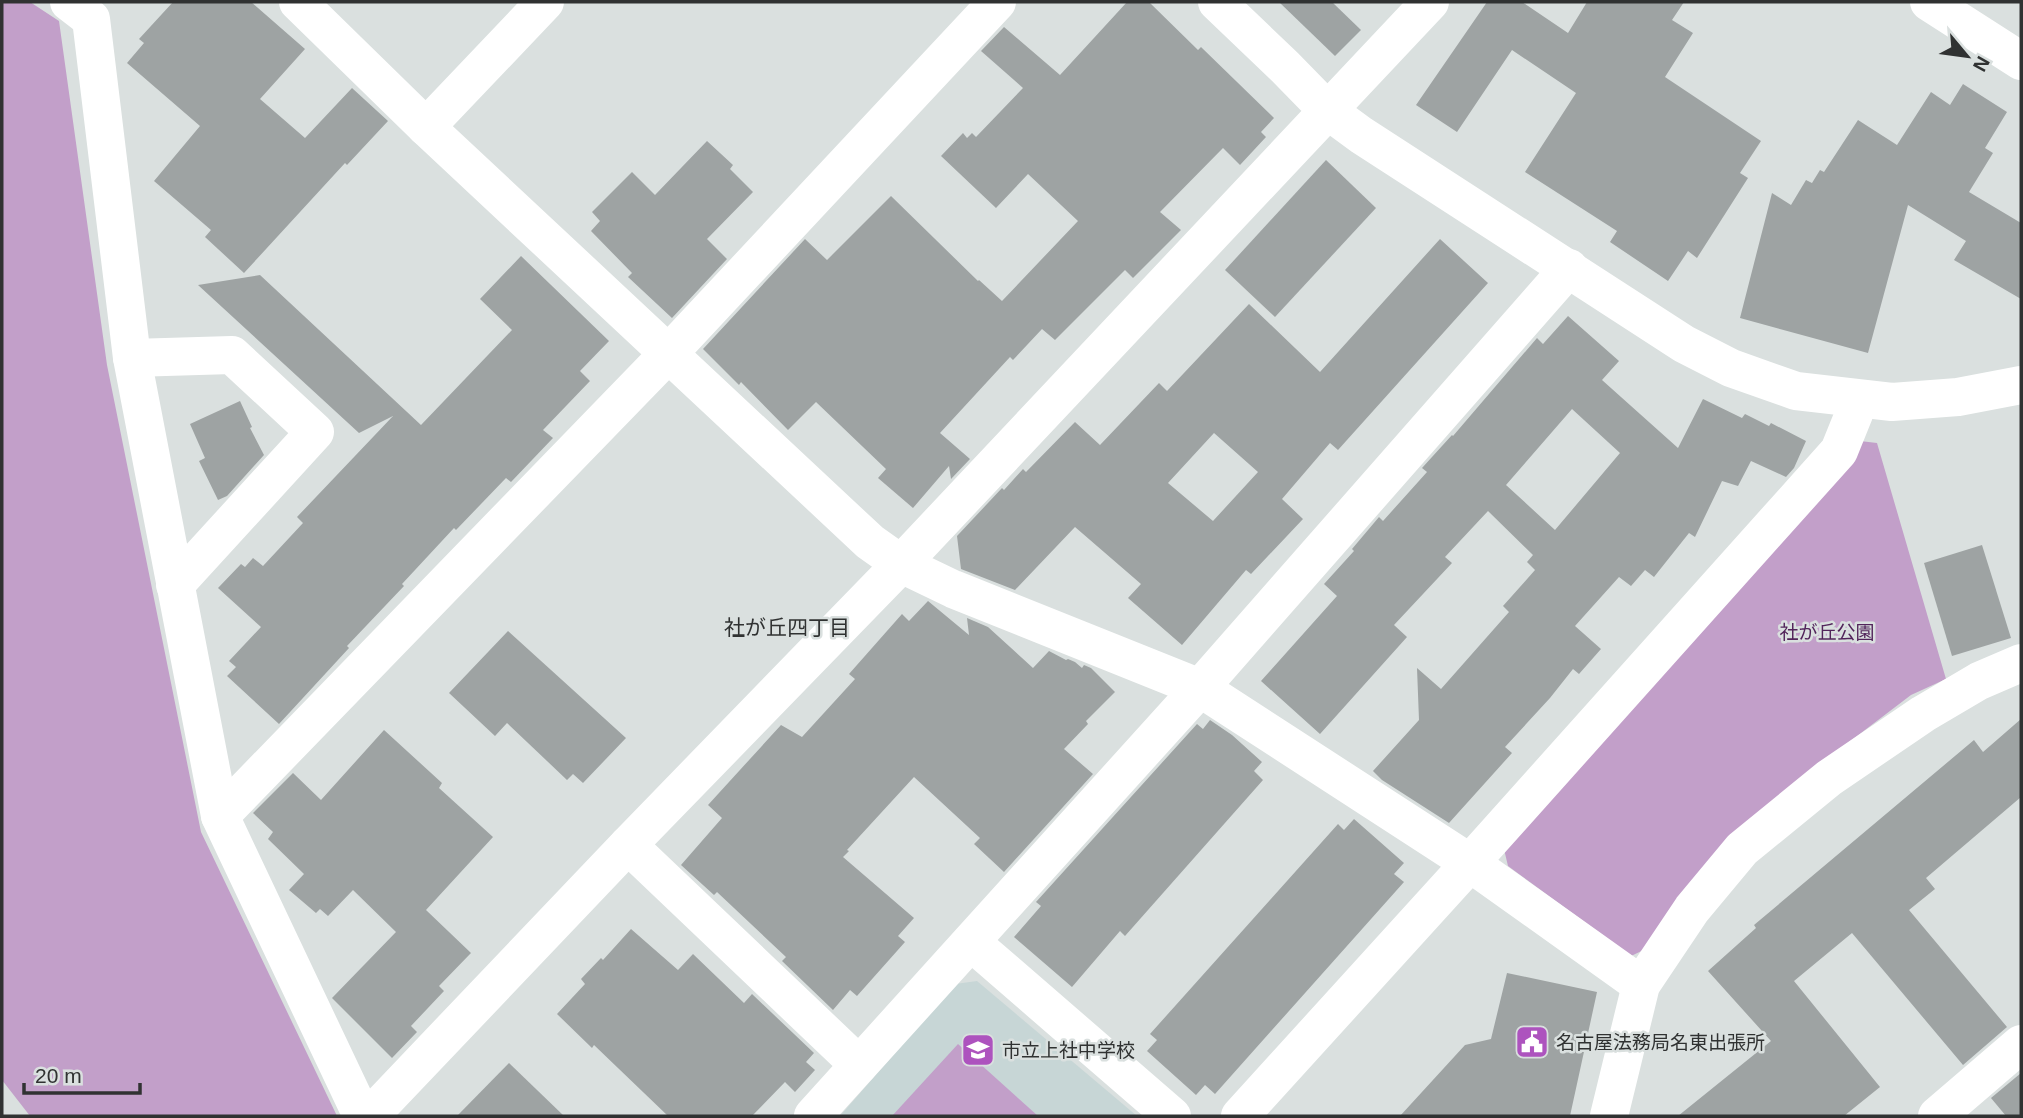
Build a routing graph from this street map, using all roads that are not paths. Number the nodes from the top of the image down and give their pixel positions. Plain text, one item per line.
1 (298, 2) edge
2 (545, 2) edge
3 (997, 2) edge
4 (1217, 2) edge
5 (1430, 2) edge
6 (1929, 2) edge
7 (90, 7) edge
8 (2021, 61) edge
9 (1327, 110) junction
10 (426, 127) junction
11 (1569, 268) junction
12 (668, 354) junction
13 (132, 358) junction
14 (2021, 385) edge
15 (1860, 399) junction
16 (901, 564) junction
17 (175, 585) junction
18 (2021, 663) edge
19 (1200, 688) junction
20 (220, 816) junction
21 (628, 845) junction
22 (1470, 863) junction
23 (971, 942) junction
24 (1641, 985) junction
25 (2021, 1044) edge
26 (859, 1065) junction
27 (362, 1116) edge
28 (370, 1116) edge
29 (813, 1116) edge
30 (1172, 1116) edge
31 (1240, 1116) edge
32 (1609, 1116) edge
33 (1937, 1116) edge

1 - 10 main road
2 - 10 main road
3 - 12 main road
4 - 9 main road
5 - 9 main road
6 - 8 main road
7 - 13 main road
9 - 11 main road
9 - 16 main road
10 - 12 main road
11 - 15 main road
11 - 19 main road
12 - 16 main road
12 - 20 main road
13 - 17 main road
13 - 17 main road
14 - 15 main road
15 - 22 main road
16 - 19 main road
16 - 21 main road
17 - 20 main road
18 - 24 main road
19 - 22 main road
19 - 23 main road
20 - 27 main road
21 - 26 main road
21 - 28 main road
22 - 24 main road
22 - 31 main road
23 - 26 main road
23 - 30 main road
24 - 32 main road
25 - 33 main road
26 - 29 main road

